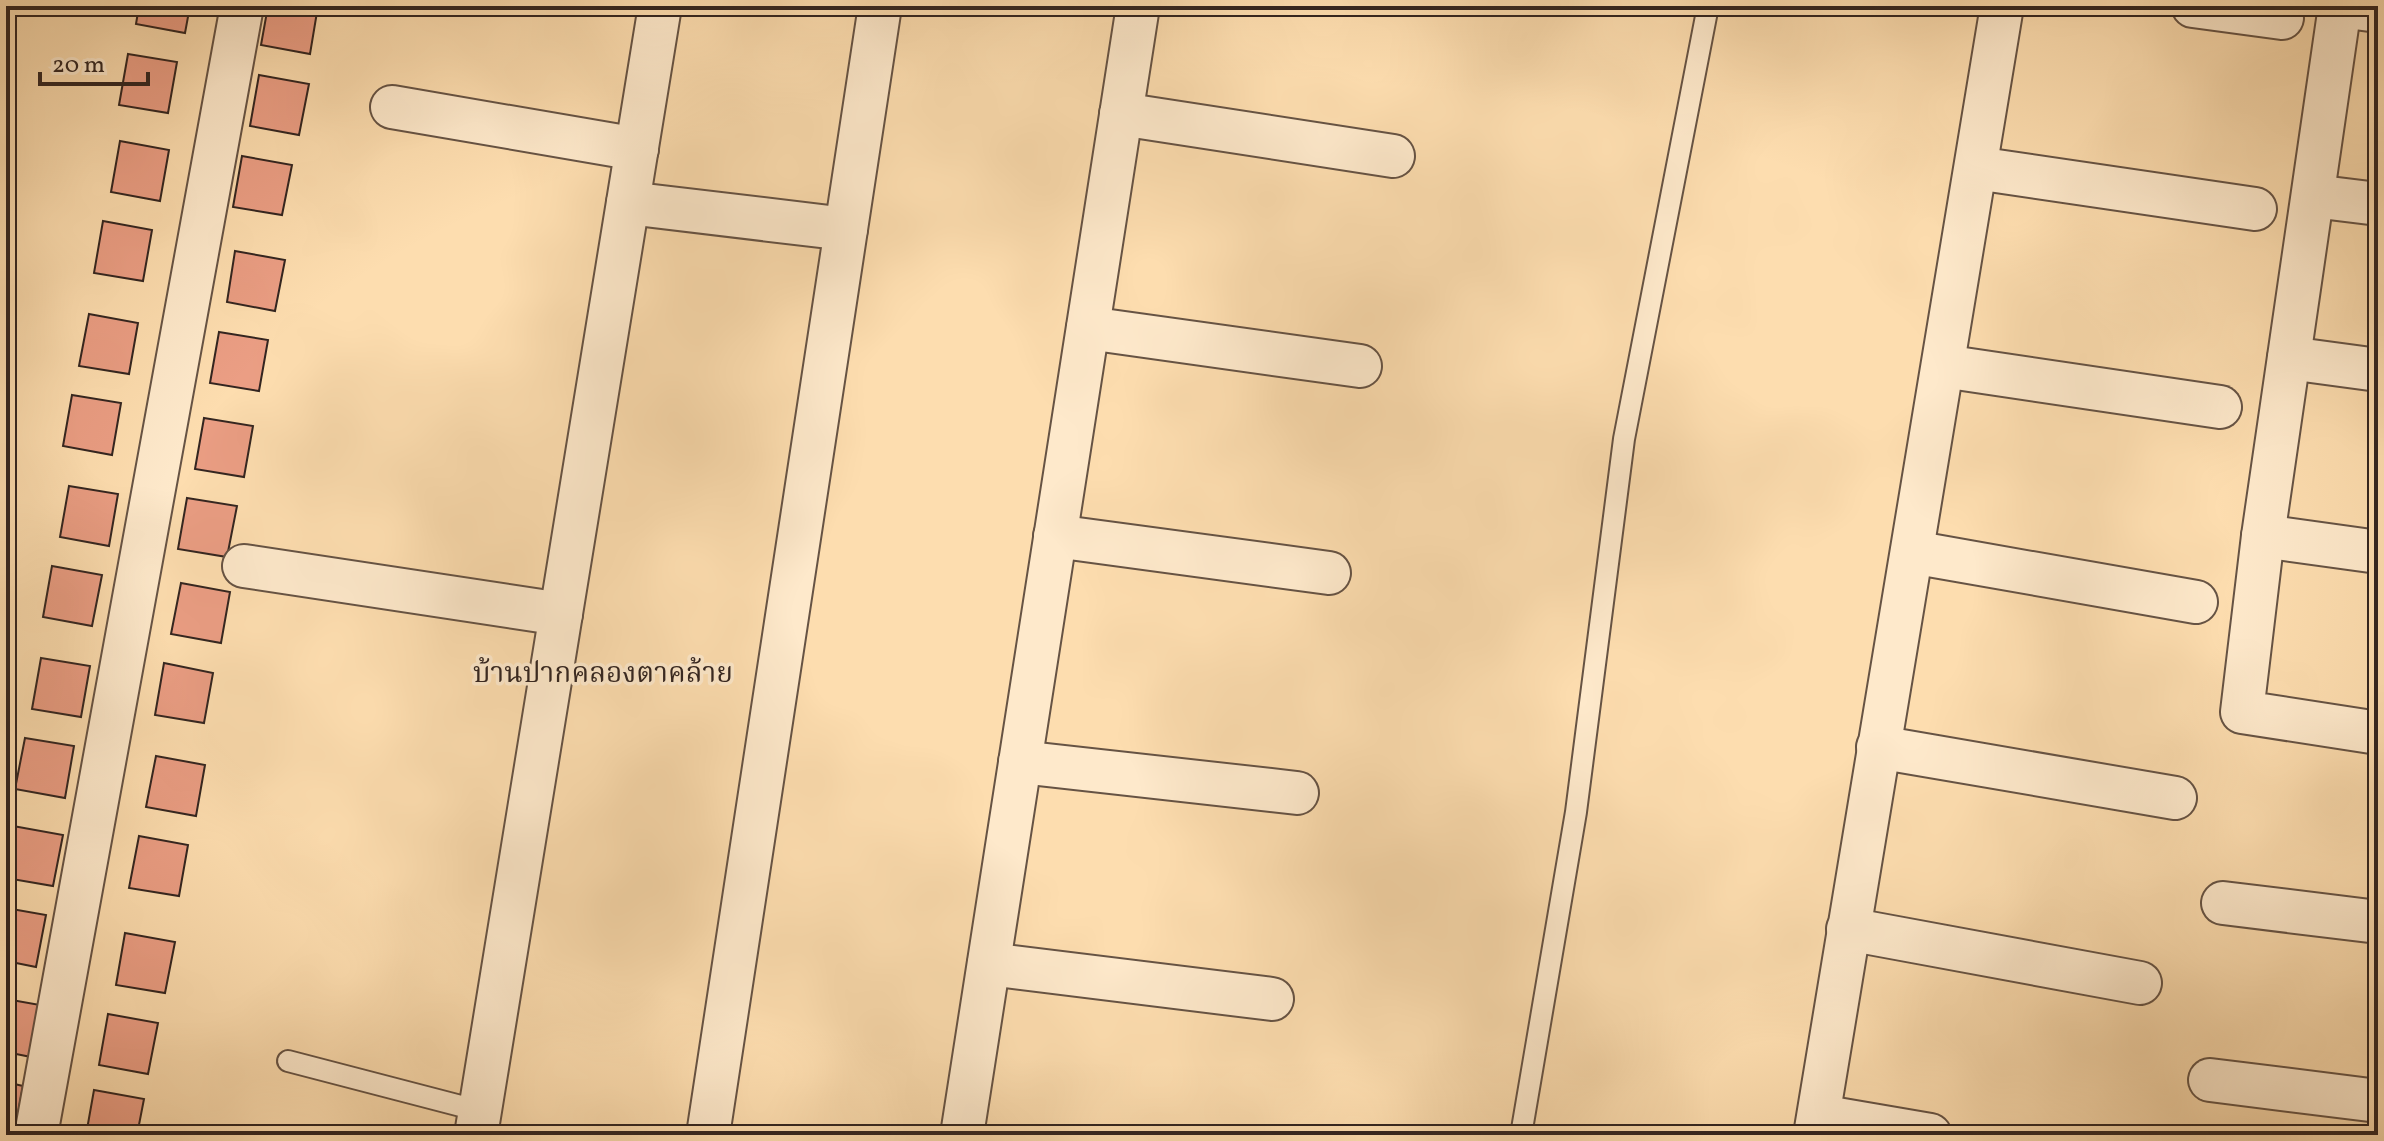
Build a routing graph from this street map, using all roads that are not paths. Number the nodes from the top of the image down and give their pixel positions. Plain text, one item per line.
1 (242, 6) edge
2 (660, 6) edge
3 (880, 6) edge
4 (1138, 6) edge
5 (1708, 6) edge
6 (2002, 6) edge
7 (2193, 6) edge
8 (2378, 11) edge
9 (2282, 18) dead end
10 (392, 107) dead end
11 (1121, 114) junction
12 (637, 149) junction
13 (1393, 156) dead end
14 (1976, 168) junction
15 (2313, 196) junction
16 (628, 203) junction
17 (2378, 204) edge
18 (2255, 209) dead end
19 (846, 229) junction
20 (1088, 328) junction
21 (2289, 358) junction
22 (1360, 366) dead end
23 (1943, 366) junction
24 (2378, 370) edge
25 (2220, 407) dead end
26 (1055, 536) junction
27 (2263, 536) junction
28 (1912, 552) junction
29 (2378, 552) edge
30 (244, 566) dead end
31 (1329, 573) dead end
32 (2196, 602) dead end
33 (561, 614) junction
34 (2378, 733) edge
35 (1878, 747) junction
36 (1020, 762) junction
37 (1297, 793) dead end
38 (2175, 798) dead end
39 (2223, 903) dead end
40 (2378, 922) edge
41 (1848, 929) junction
42 (989, 964) junction
43 (2140, 983) dead end
44 (1272, 999) dead end
45 (288, 1061) dead end
46 (2210, 1080) dead end
47 (2378, 1101) edge
48 (478, 1123) edge
49 (1817, 1126) edge
50 (36, 1135) edge
51 (708, 1135) edge
52 (962, 1135) edge
53 (1521, 1135) edge
54 (1930, 1135) edge

1 - 50 street
2 - 12 street
3 - 19 street
4 - 11 street
5 - 53 lane
6 - 14 street
7 - 9 street
8 - 15 street
10 - 12 street
11 - 13 street
11 - 20 street
12 - 16 street
14 - 18 street
14 - 23 street
15 - 17 street
15 - 21 street
16 - 19 street
16 - 33 street
19 - 51 street
20 - 22 street
20 - 26 street
21 - 24 street
21 - 27 street
23 - 25 street
23 - 28 street
26 - 31 street
26 - 36 street
27 - 29 street
27 - 34 street
28 - 32 street
28 - 35 street
30 - 33 street
33 - 48 street
35 - 38 street
35 - 41 street
36 - 37 street
36 - 42 street
39 - 40 street
41 - 43 street
41 - 49 street
42 - 44 street
42 - 52 street
45 - 48 lane
46 - 47 street
49 - 54 street

